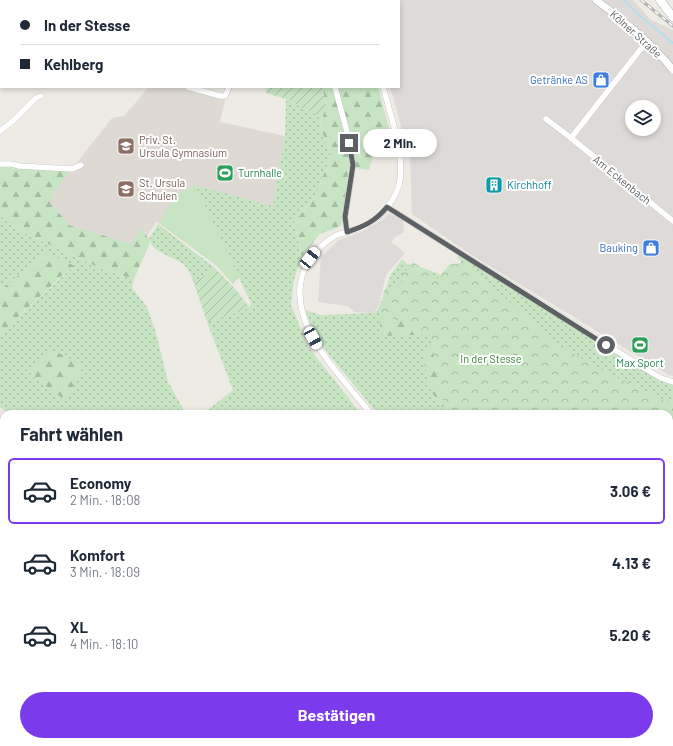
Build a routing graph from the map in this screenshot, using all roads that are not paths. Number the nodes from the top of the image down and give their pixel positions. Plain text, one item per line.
1 (596, 0) edge
2 (660, 0) edge
3 (673, 17) edge
4 (648, 42) junction
5 (673, 70) edge
6 (192, 88) edge
7 (228, 88) edge
8 (335, 88) edge
9 (383, 88) edge
10 (40, 96) dead end
11 (546, 119) dead end
12 (0, 131) edge
13 (571, 138) junction
14 (0, 164) edge
15 (81, 165) dead end
16 (387, 207) junction
17 (673, 221) edge
18 (347, 232) junction
19 (673, 382) edge
20 (368, 410) edge

1 - 4 street, Kölner Straße
2 - 3 main road
4 - 5 street, Kölner Straße
4 - 13 street
6 - 7 street
8 - 18 street
9 - 16 street
10 - 12 street
11 - 13 street, Am Eckenbach
13 - 17 street, Am Eckenbach
14 - 15 street
16 - 18 street
16 - 19 street
18 - 20 street

